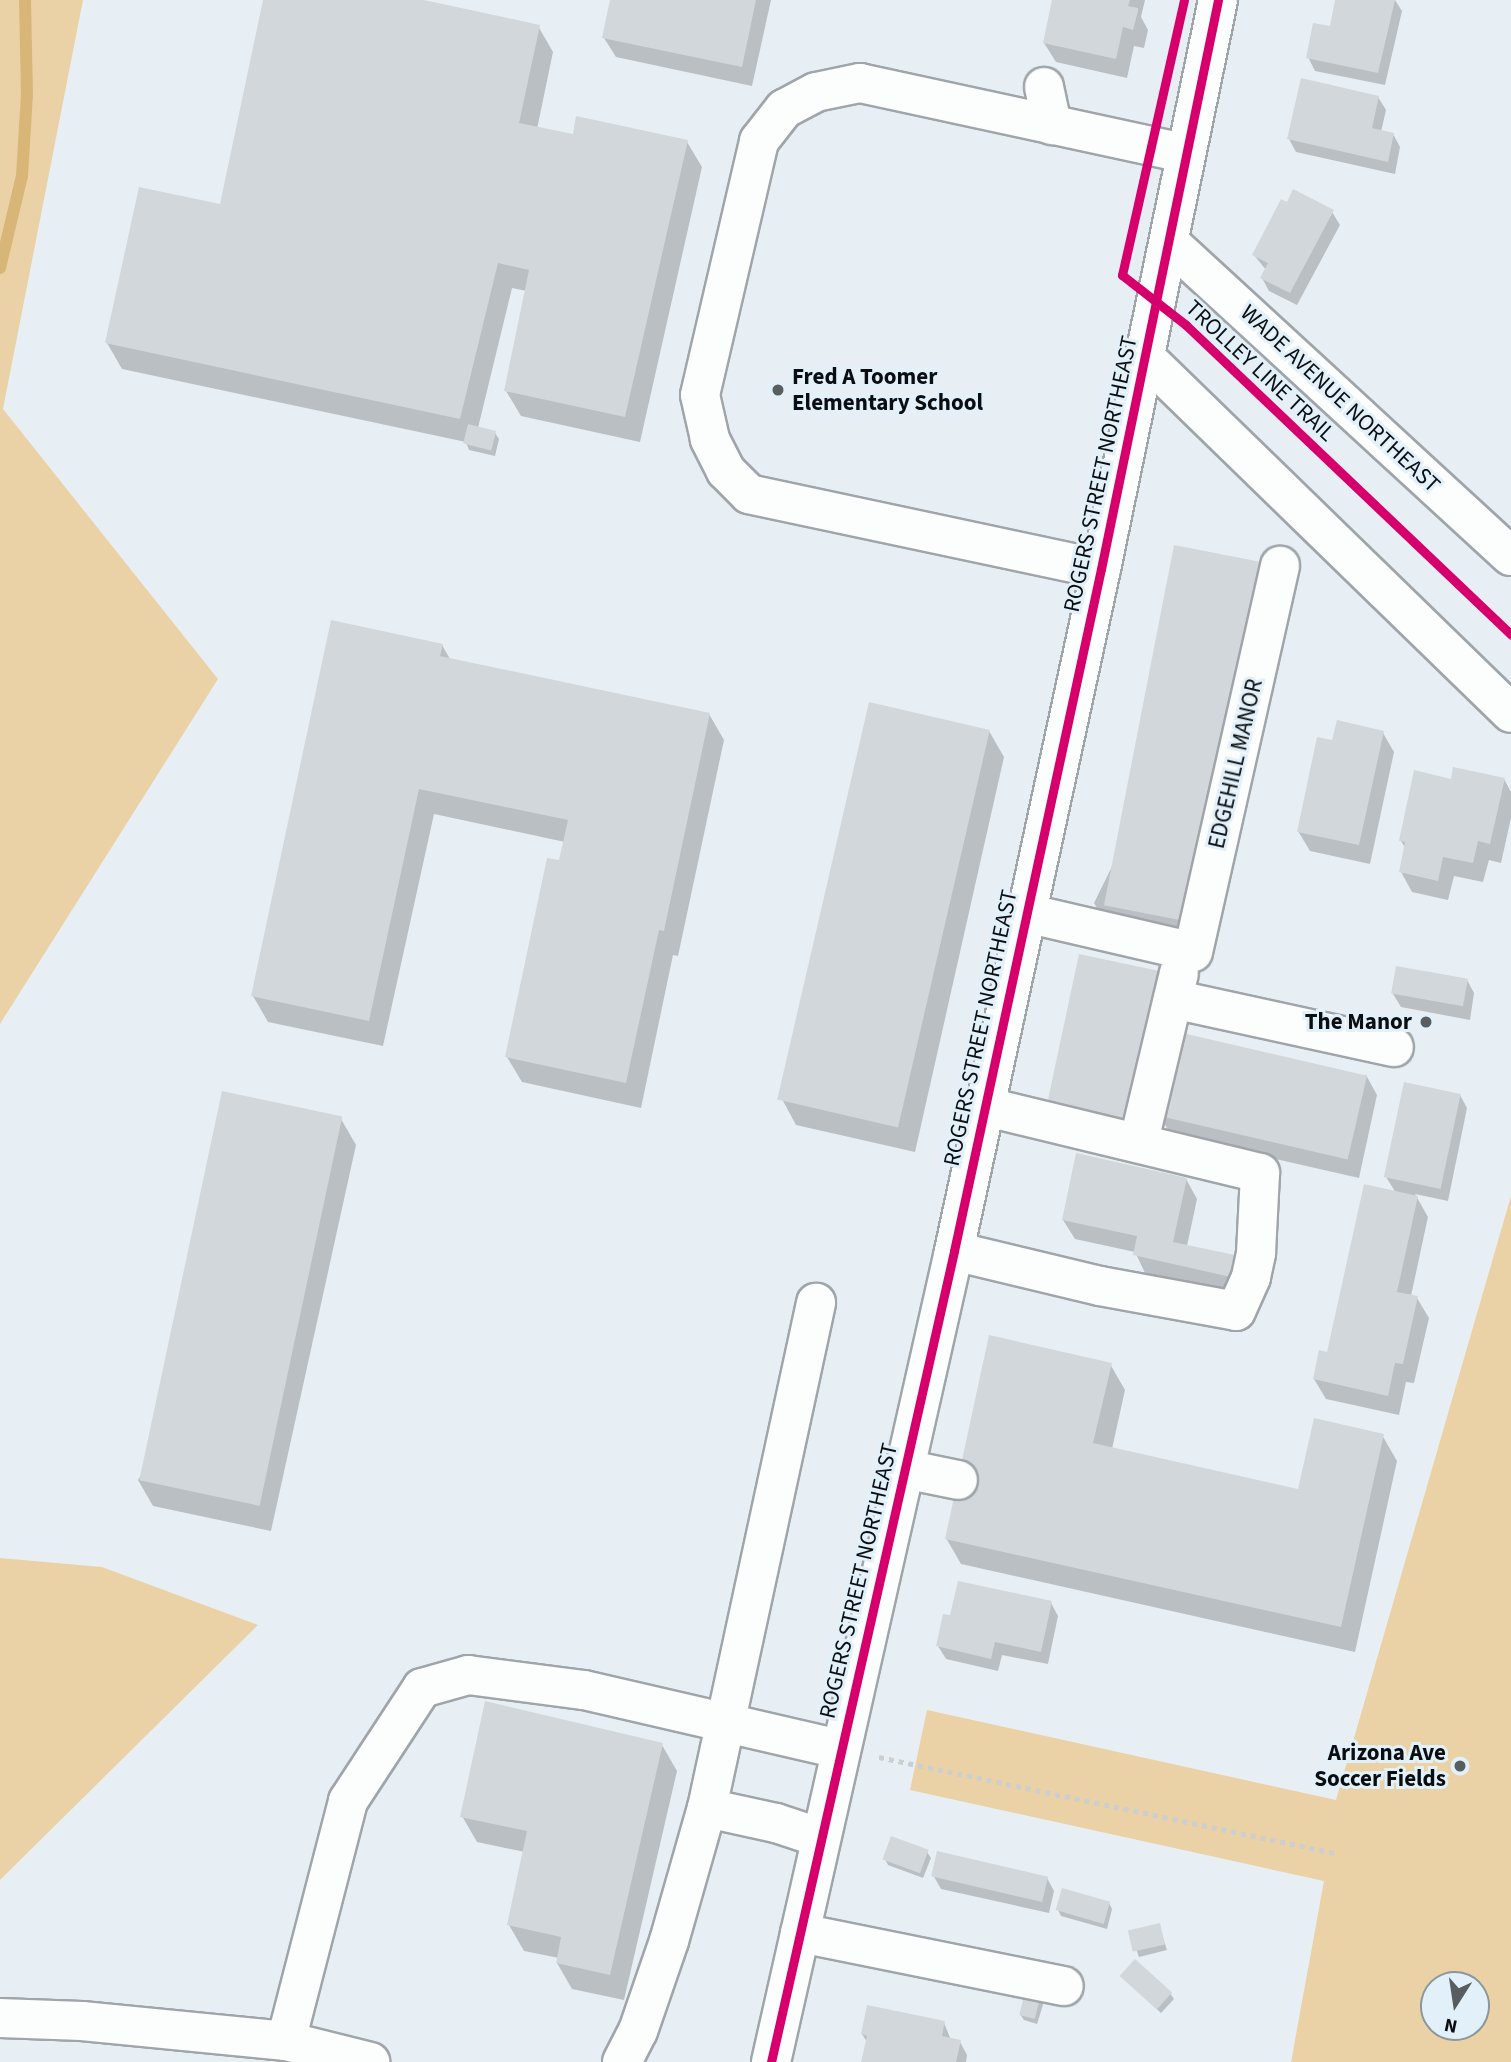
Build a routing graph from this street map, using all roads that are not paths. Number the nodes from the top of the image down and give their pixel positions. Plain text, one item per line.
1 (1218, 0) edge
2 (1044, 86) dead end
3 (1052, 125) junction
4 (1184, 153) junction
5 (1169, 242) junction
6 (1146, 358) junction
7 (1511, 556) edge
8 (1280, 566) dead end
9 (1101, 569) junction
10 (1511, 713) edge
11 (1026, 913) junction
12 (1184, 951) junction
13 (1173, 999) junction
14 (1394, 1047) dead end
15 (983, 1106) junction
16 (1143, 1124) dead end
17 (954, 1251) junction
18 (816, 1303) dead end
19 (904, 1469) junction
20 (958, 1480) dead end
21 (728, 1723) junction
22 (840, 1749) junction
23 (707, 1808) junction
24 (821, 1838) junction
25 (800, 1933) junction
26 (1064, 1986) dead end
27 (0, 2018) edge
28 (286, 2041) junction
29 (370, 2062) edge
30 (622, 2062) edge
31 (771, 2062) edge

1 - 4 street, ROGERS STREET NORTHEAST
2 - 3 street
3 - 4 street
3 - 9 street
4 - 5 street, ROGERS STREET NORTHEAST
5 - 6 street, ROGERS STREET NORTHEAST
5 - 7 street, WADE AVENUE NORTHEAST
6 - 9 street, ROGERS STREET NORTHEAST
6 - 10 street
8 - 12 street, EDGEHILL MANOR
9 - 11 street, ROGERS STREET NORTHEAST
11 - 12 street
11 - 15 street, ROGERS STREET NORTHEAST
12 - 13 street, EDGEHILL MANOR
13 - 14 street
13 - 16 street, EDGEHILL MANOR
15 - 17 street, ROGERS STREET NORTHEAST
15 - 17 street
17 - 19 street, ROGERS STREET NORTHEAST
18 - 21 street
19 - 20 street
19 - 22 street, ROGERS STREET NORTHEAST
21 - 22 street
21 - 23 street
21 - 28 street
22 - 24 street, ROGERS STREET NORTHEAST
23 - 24 street
23 - 30 street
24 - 25 street, ROGERS STREET NORTHEAST
25 - 26 street
25 - 31 street, ROGERS STREET NORTHEAST
27 - 28 street
28 - 29 street

